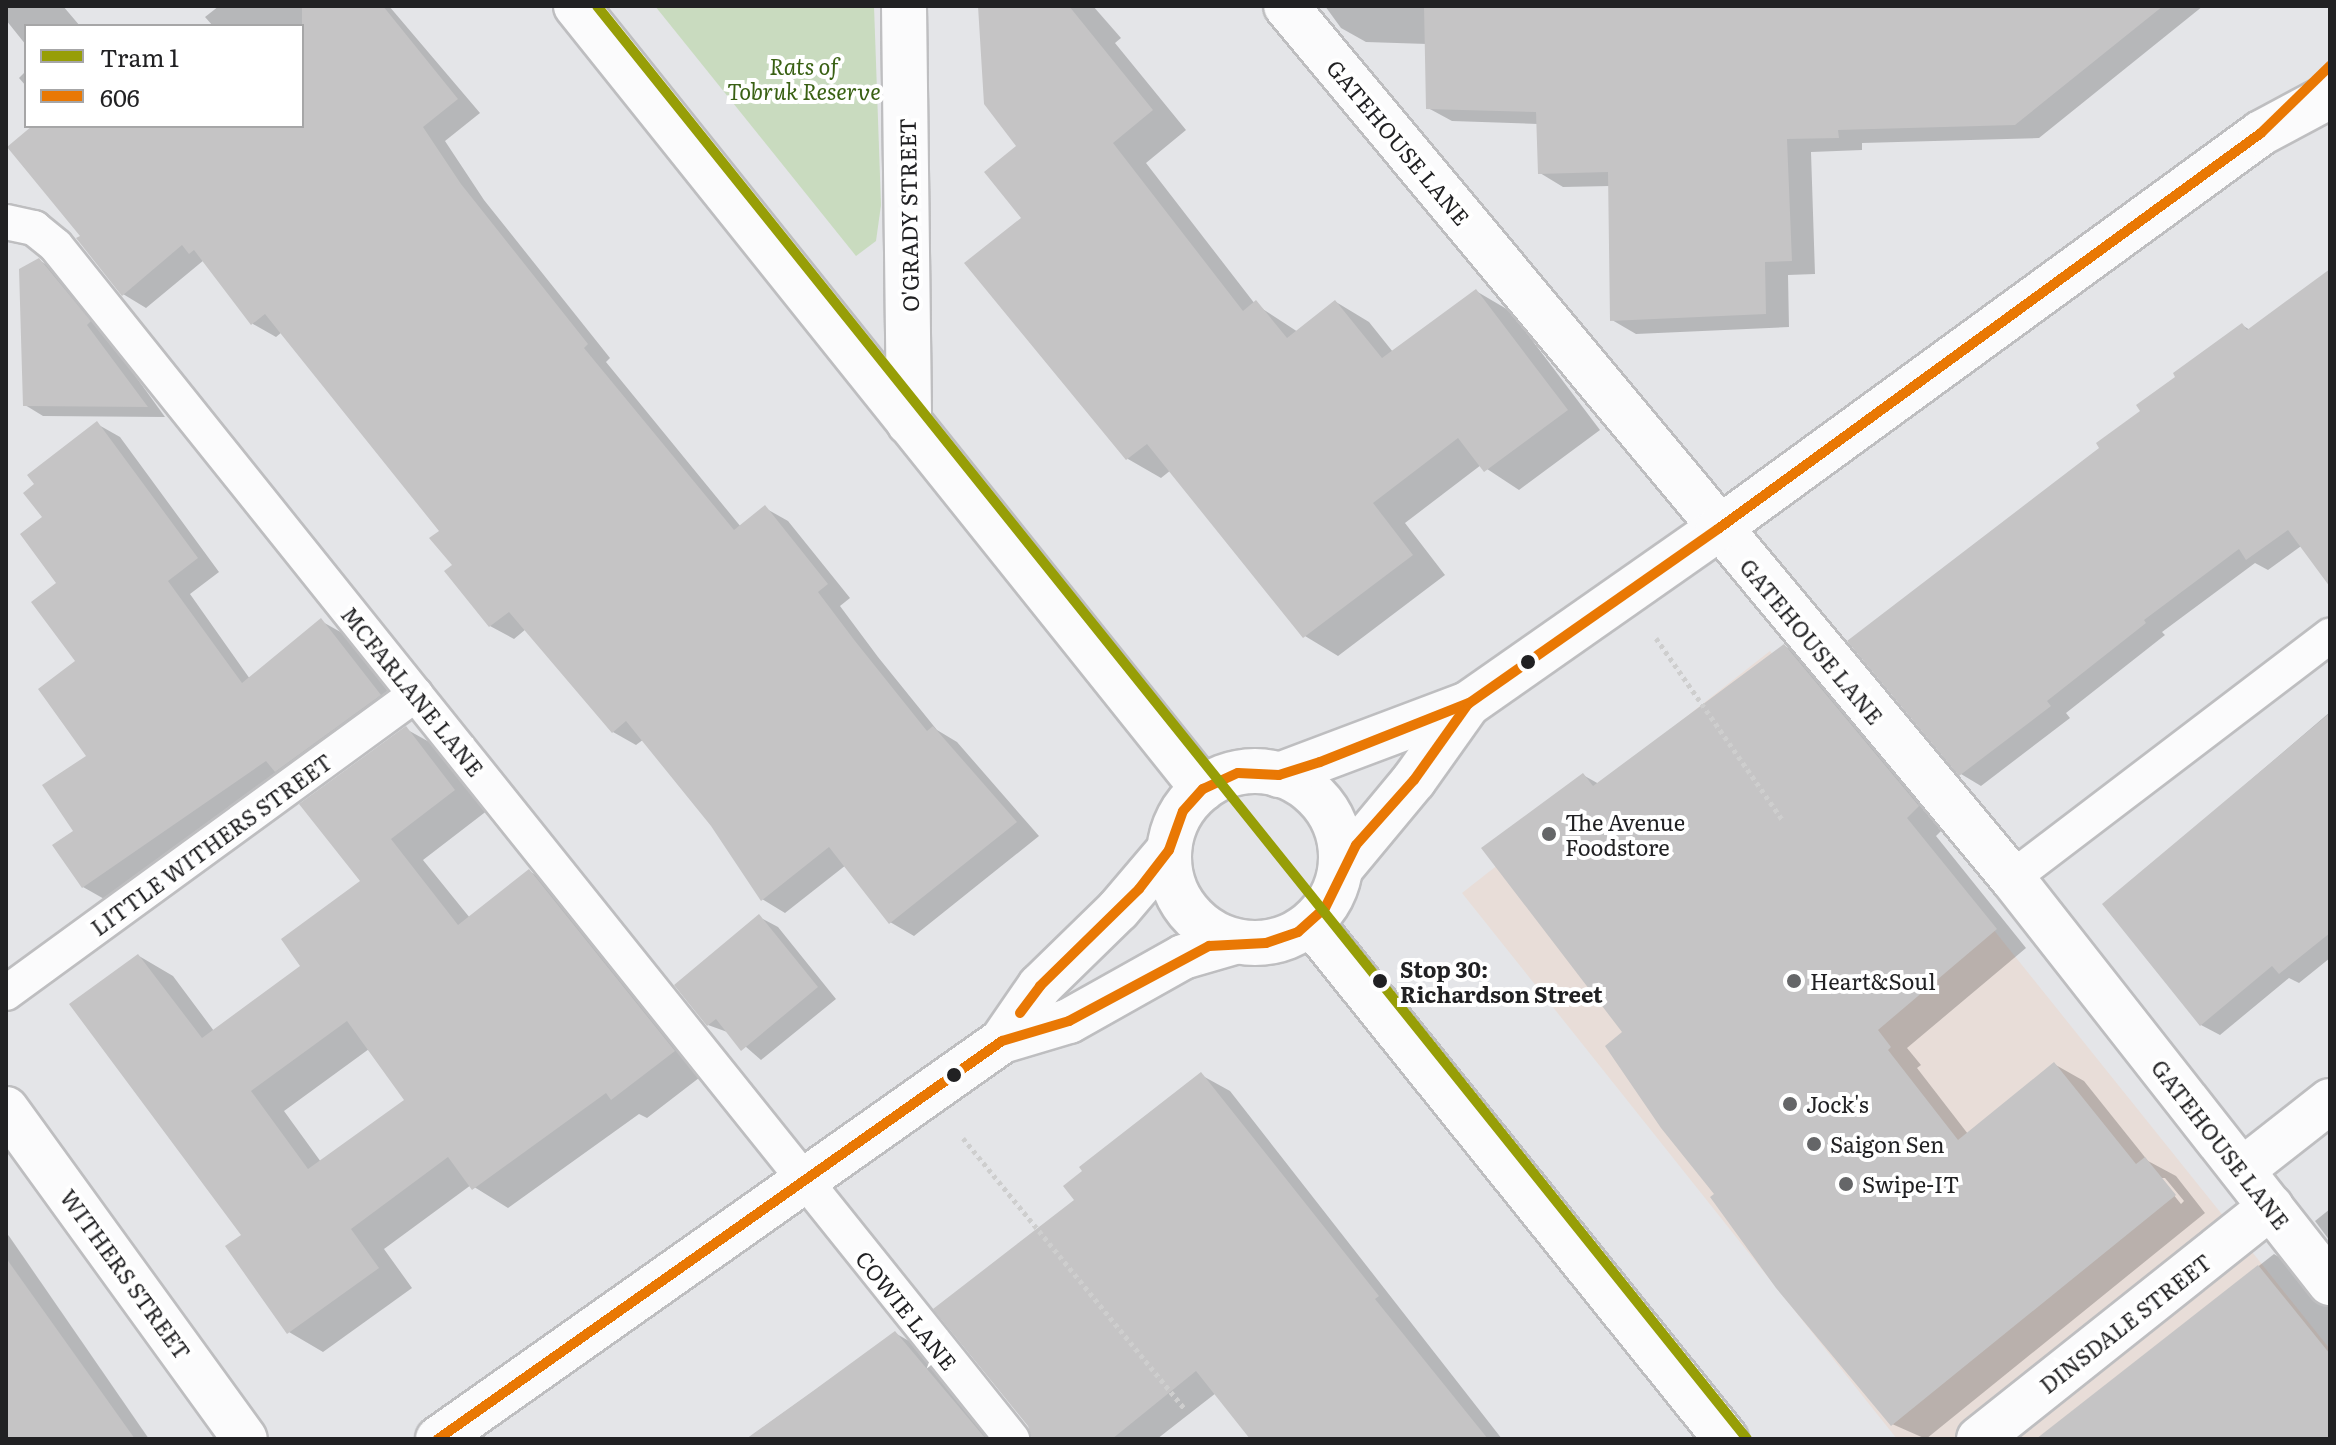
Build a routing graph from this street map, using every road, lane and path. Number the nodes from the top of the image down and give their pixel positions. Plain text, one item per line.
1 (576, 6) edge
2 (904, 6) edge
3 (1286, 6) edge
4 (2330, 66) edge
5 (2330, 96) edge
6 (2261, 133) junction
7 (6, 222) edge
8 (909, 423) junction
9 (1718, 529) junction
10 (1625, 595) junction
11 (2330, 636) edge
12 (416, 694) junction
13 (1468, 704) junction
14 (1279, 775) junction
15 (1203, 789) junction
16 (1783, 821) dead end
17 (1169, 850) junction
18 (1341, 868) junction
19 (2012, 878) junction
20 (1311, 923) junction
21 (1234, 942) junction
22 (6, 993) edge
23 (1002, 1041) junction
24 (927, 1094) junction
25 (2330, 1101) edge
26 (6, 1109) edge
27 (2242, 1170) junction
28 (803, 1182) junction
29 (2271, 1207) junction
30 (2330, 1283) edge
31 (1185, 1409) dead end
32 (245, 1439) edge
33 (438, 1439) edge
34 (1012, 1439) edge
35 (1726, 1439) edge
36 (1979, 1439) edge

1 - 8 street
2 - 8 street, O'GRADY STREET
3 - 9 street, GATEHOUSE LANE
4 - 6 street
5 - 6 street
6 - 9 street
7 - 12 lane, MCFARLANE LANE
8 - 15 street
9 - 10 street
9 - 19 street, GATEHOUSE LANE
10 - 13 street
10 - 16 path
11 - 19 lane
12 - 22 lane, LITTLE WITHERS STREET
12 - 28 lane, MCFARLANE LANE
13 - 14 street
13 - 18 street
14 - 15 street
14 - 18 street
15 - 17 street
17 - 21 street
17 - 23 street
18 - 20 street
19 - 27 street, GATEHOUSE LANE
20 - 21 street
20 - 35 street
21 - 23 street
23 - 24 street
24 - 28 street
24 - 31 path
25 - 27 street
26 - 32 street, WITHERS STREET
27 - 29 street, GATEHOUSE LANE
28 - 33 street
28 - 34 lane, COWIE LANE
29 - 30 street, GATEHOUSE LANE
29 - 36 street, DINSDALE STREET

